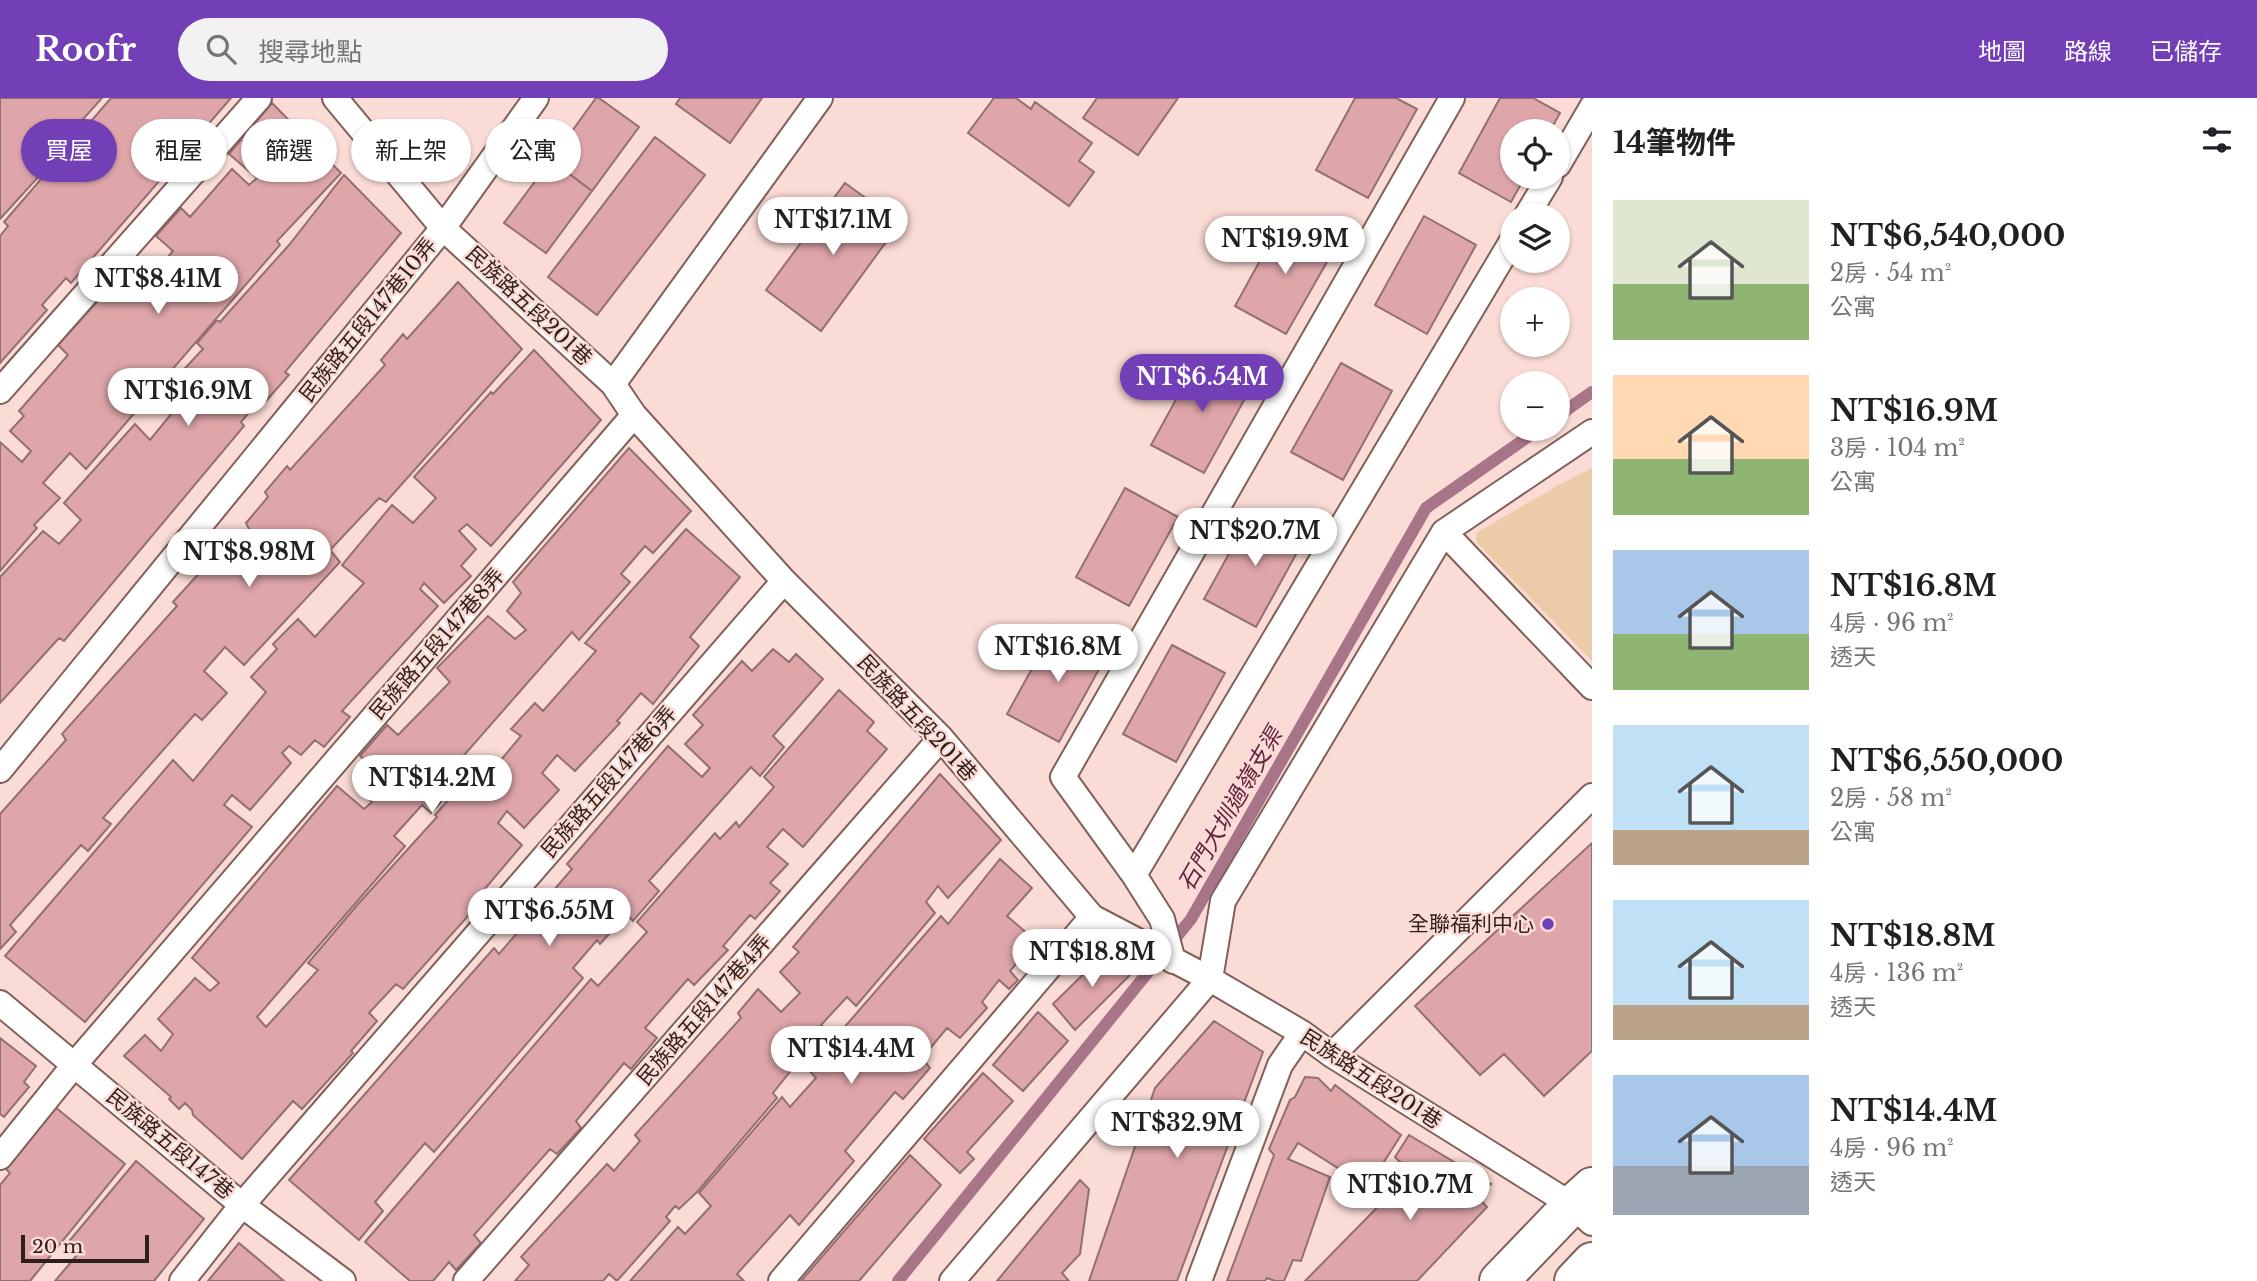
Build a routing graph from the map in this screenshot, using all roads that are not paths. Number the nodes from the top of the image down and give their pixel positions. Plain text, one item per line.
1 (259, 98) edge
2 (335, 98) edge
3 (536, 98) edge
4 (820, 98) edge
5 (1451, 98) edge
6 (1592, 107) edge
7 (1570, 145) edge
8 (443, 228) junction
9 (1500, 261) edge
10 (612, 384) junction
11 (0, 391) edge
12 (634, 415) junction
13 (1592, 432) edge
14 (1444, 532) junction
15 (784, 581) junction
16 (1592, 687) edge
17 (942, 738) junction
18 (0, 770) edge
19 (1592, 796) edge
20 (1134, 876) junction
21 (1092, 917) junction
22 (1173, 961) junction
23 (1210, 979) junction
24 (0, 1003) edge
25 (1302, 1033) junction
26 (1332, 1055) junction
27 (75, 1064) junction
28 (0, 1157) edge
29 (242, 1205) junction
30 (1585, 1205) edge
31 (1592, 1262) edge
32 (182, 1281) edge
33 (343, 1281) edge
34 (466, 1281) edge
35 (781, 1281) edge
36 (952, 1281) edge
37 (1199, 1281) edge
38 (1499, 1281) edge
39 (1574, 1281) edge

1 - 11 lane
2 - 8 lane, 民族路五段201巷
3 - 8 lane, 民族路五段147巷10弄
4 - 10 lane
5 - 20 lane
6 - 7 lane
8 - 10 lane, 民族路五段201巷
8 - 18 lane, 民族路五段147巷10弄
9 - 20 lane
10 - 12 lane, 民族路五段201巷
12 - 15 lane, 民族路五段201巷
12 - 27 lane, 民族路五段147巷8弄
13 - 14 lane
14 - 16 lane
14 - 23 lane
15 - 17 lane, 民族路五段201巷
15 - 29 lane, 民族路五段147巷6弄
17 - 21 lane, 民族路五段201巷
17 - 34 lane, 民族路五段147巷4弄
19 - 26 lane
20 - 22 lane
21 - 22 lane, 民族路五段201巷
21 - 35 lane
22 - 23 lane, 民族路五段201巷
23 - 25 lane, 民族路五段201巷
23 - 36 lane
24 - 27 lane, 民族路五段147巷
25 - 26 lane, 民族路五段201巷
25 - 37 lane
26 - 30 lane, 民族路五段201巷
27 - 28 lane, 民族路五段147巷8弄
27 - 29 lane, 民族路五段147巷
29 - 32 lane, 民族路五段147巷6弄
29 - 33 lane, 民族路五段147巷
30 - 38 main road
31 - 39 main road

